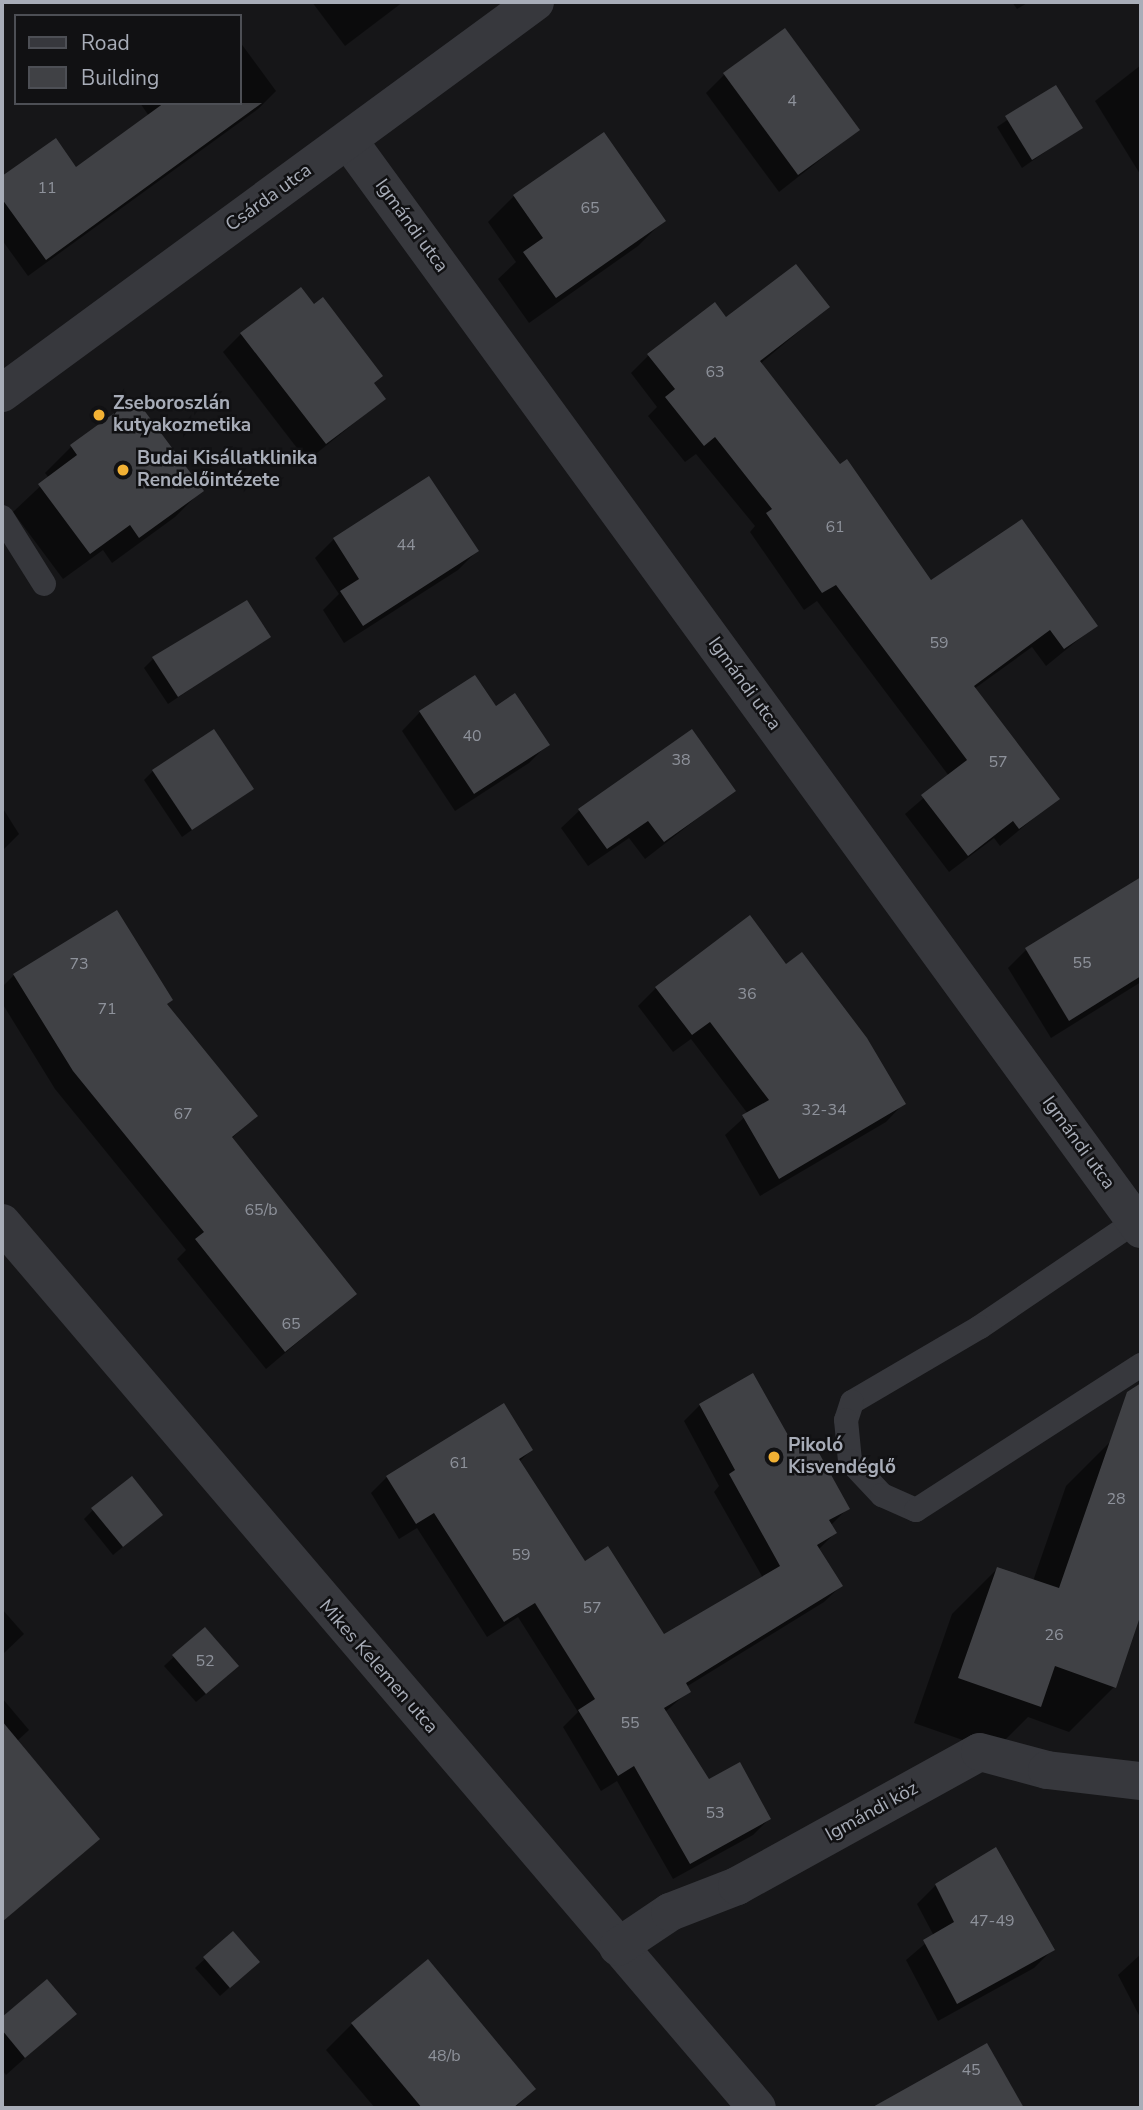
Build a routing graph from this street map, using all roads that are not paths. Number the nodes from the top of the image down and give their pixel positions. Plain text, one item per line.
1 (535, 2) edge
2 (348, 140) junction
3 (2, 393) edge
4 (2, 517) edge
5 (44, 584) dead end
6 (2, 1223) edge
7 (1138, 1225) edge
8 (1141, 1365) edge
9 (1141, 1781) edge
10 (618, 1947) junction
11 (757, 2108) edge

1 - 2 street, Csárda utca
2 - 3 street, Csárda utca
2 - 7 street, Igmándi utca
4 - 5 lane
6 - 10 street, Mikes Kelemen utca
7 - 8 lane
9 - 10 street, Igmándi köz
10 - 11 street, Mikes Kelemen utca

